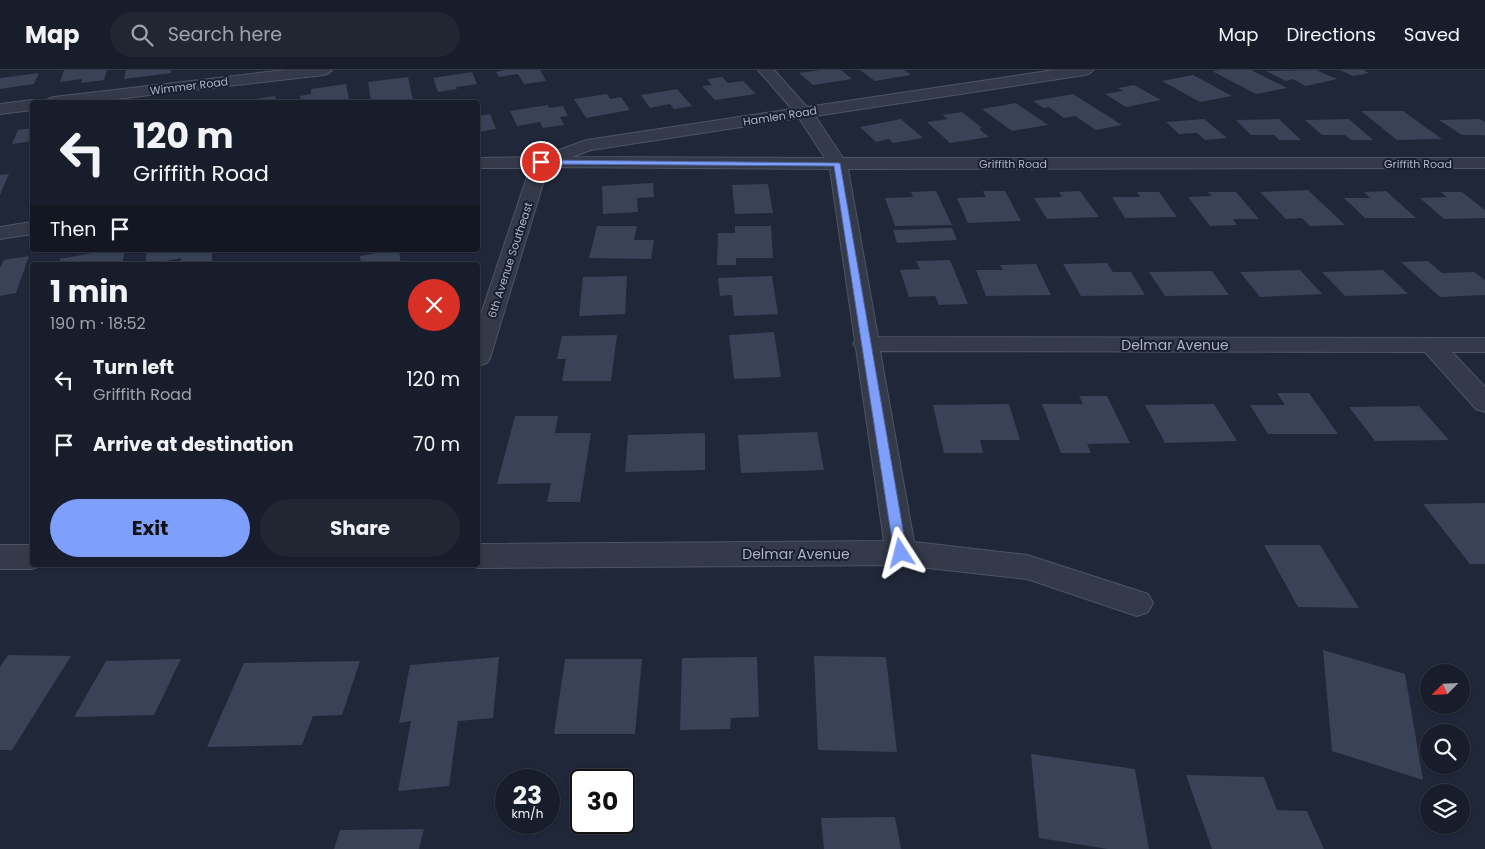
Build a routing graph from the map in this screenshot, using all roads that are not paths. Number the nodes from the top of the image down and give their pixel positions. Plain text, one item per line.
1 (324, 70) edge
2 (766, 70) edge
3 (1085, 70) edge
4 (71, 100) edge
5 (30, 105) edge
6 (0, 109) edge
7 (803, 112) junction
8 (541, 162) junction
9 (480, 163) edge
10 (1485, 163) edge
11 (838, 164) junction
12 (30, 228) edge
13 (0, 233) edge
14 (865, 344) junction
15 (1432, 345) junction
16 (1485, 345) edge
17 (480, 352) edge
18 (1485, 403) edge
19 (901, 553) junction
20 (480, 556) edge
21 (0, 557) edge
22 (30, 557) edge
23 (1137, 603) dead end

1 - 4 street, Wimmer Road
2 - 7 street
3 - 7 street, Hamlen Road
5 - 6 street
7 - 8 street, Hamlen Road
7 - 11 street
8 - 9 street, Hamlen Road
8 - 11 street, Griffith Road
8 - 17 street, 6th Avenue Southeast
10 - 11 street, Griffith Road
11 - 14 street
12 - 13 street
14 - 15 street, Delmar Avenue
14 - 19 street
15 - 16 street, Delmar Avenue
15 - 18 street
19 - 20 street, Delmar Avenue
19 - 23 street, Delmar Avenue
21 - 22 street

